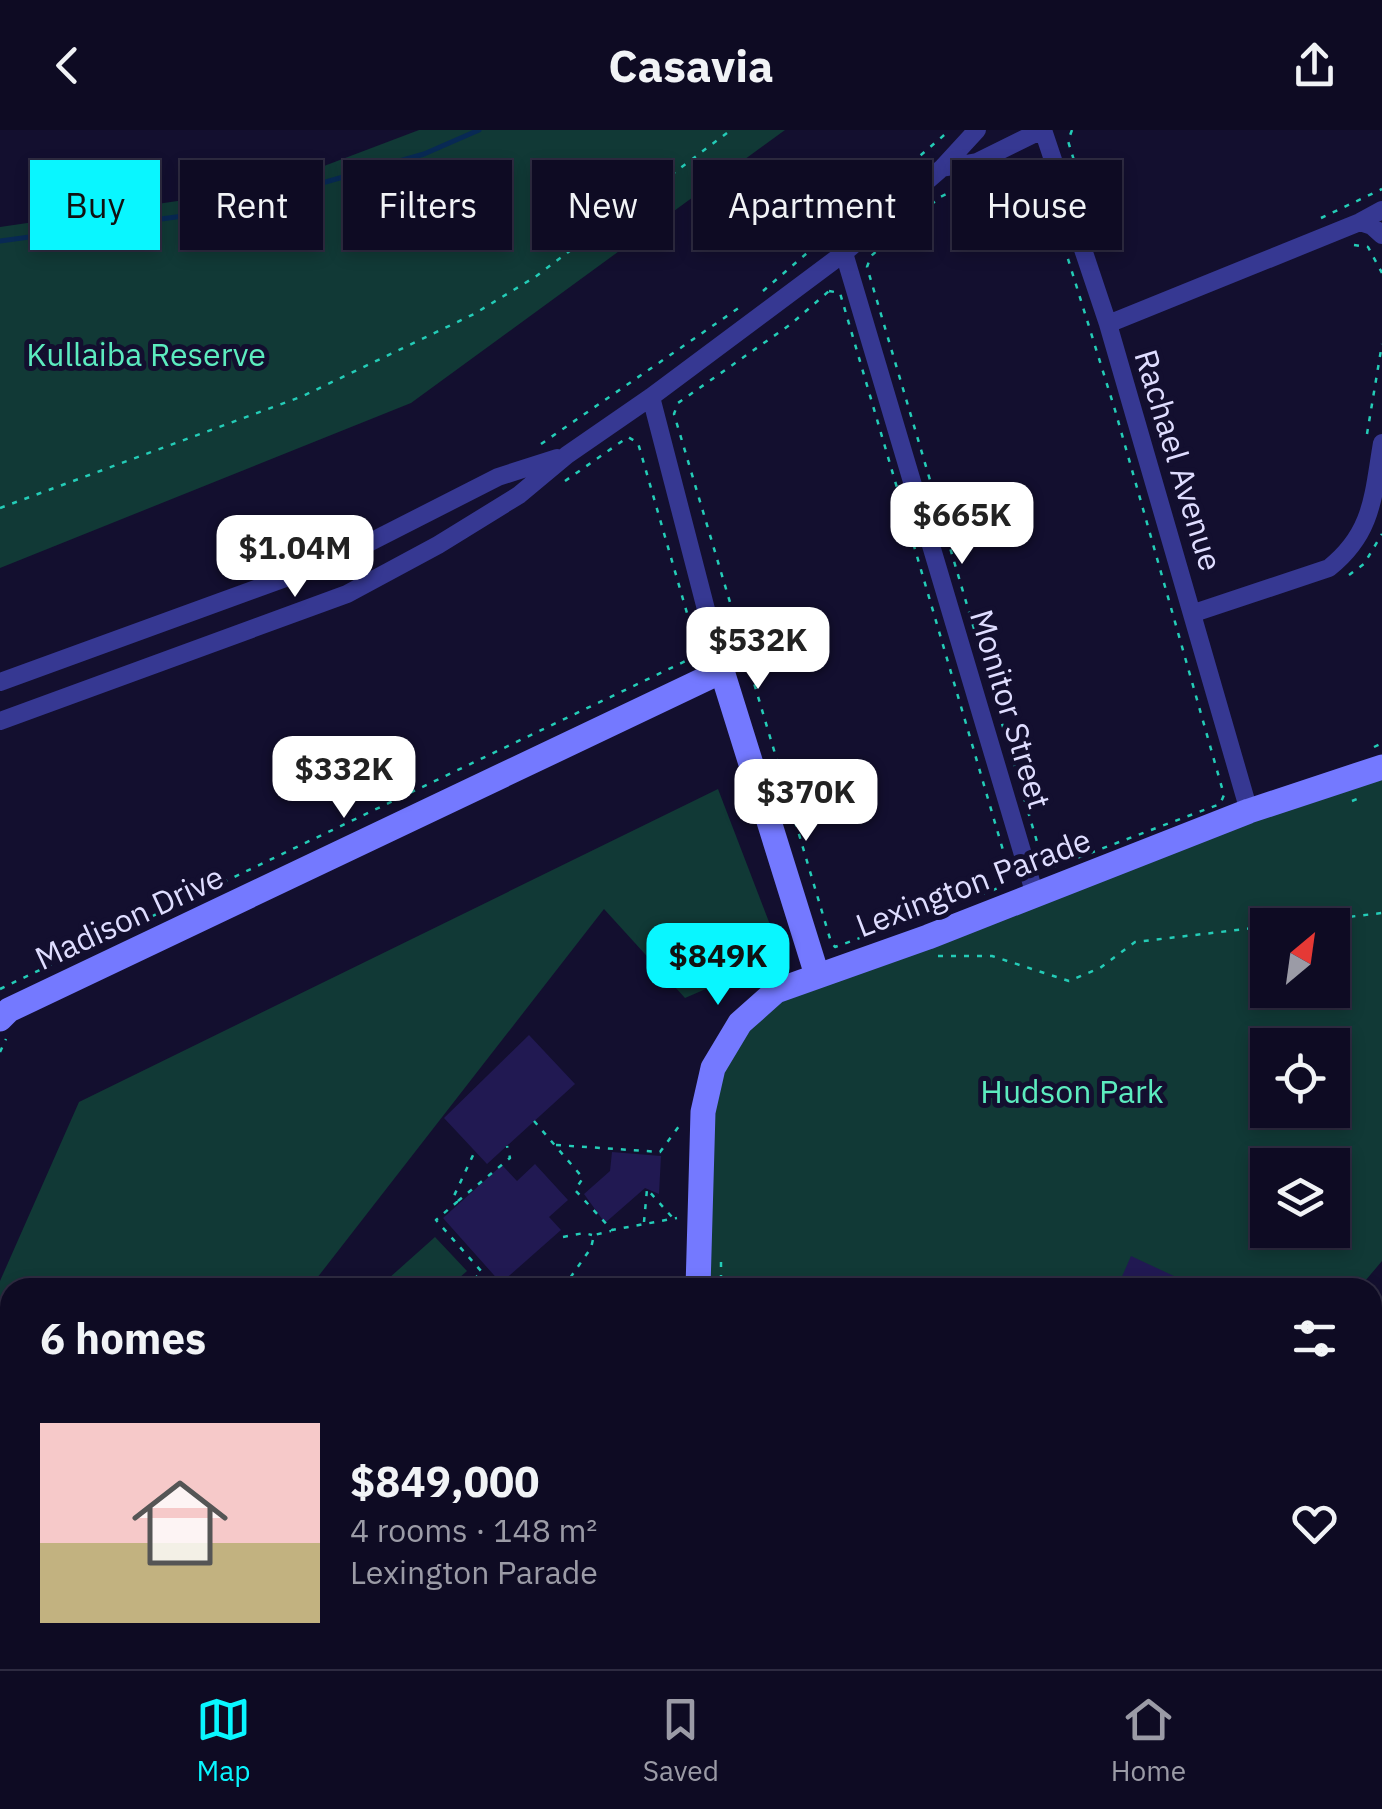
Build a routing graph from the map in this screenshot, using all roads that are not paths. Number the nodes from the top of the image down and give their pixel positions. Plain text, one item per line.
1 (978, 130) edge
2 (1043, 130) edge
3 (942, 168) junction
4 (1382, 210) edge
5 (1360, 222) junction
6 (1382, 235) edge
7 (844, 253) junction
8 (1108, 324) junction
9 (650, 398) junction
10 (1374, 440) edge
11 (567, 455) junction
12 (1194, 613) junction
13 (722, 672) junction
14 (0, 682) edge
15 (0, 721) edge
16 (1375, 758) edge
17 (1249, 810) junction
18 (1035, 895) junction
19 (817, 975) junction
20 (4, 1026) edge
21 (698, 1278) edge

1 - 3 street
2 - 3 street
2 - 8 street, Rachael Avenue
3 - 7 street
4 - 5 street
5 - 6 street
5 - 8 street
7 - 9 street
7 - 18 street, Monitor Street
8 - 12 street, Rachael Avenue
9 - 11 street
9 - 13 street
10 - 12 street
11 - 14 street
11 - 15 street
12 - 17 street, Rachael Avenue
13 - 19 main road
13 - 20 main road, Madison Drive
16 - 17 main road, Lexington Parade
17 - 18 main road, Lexington Parade
18 - 19 main road, Lexington Parade
19 - 21 main road, Lexington Parade

